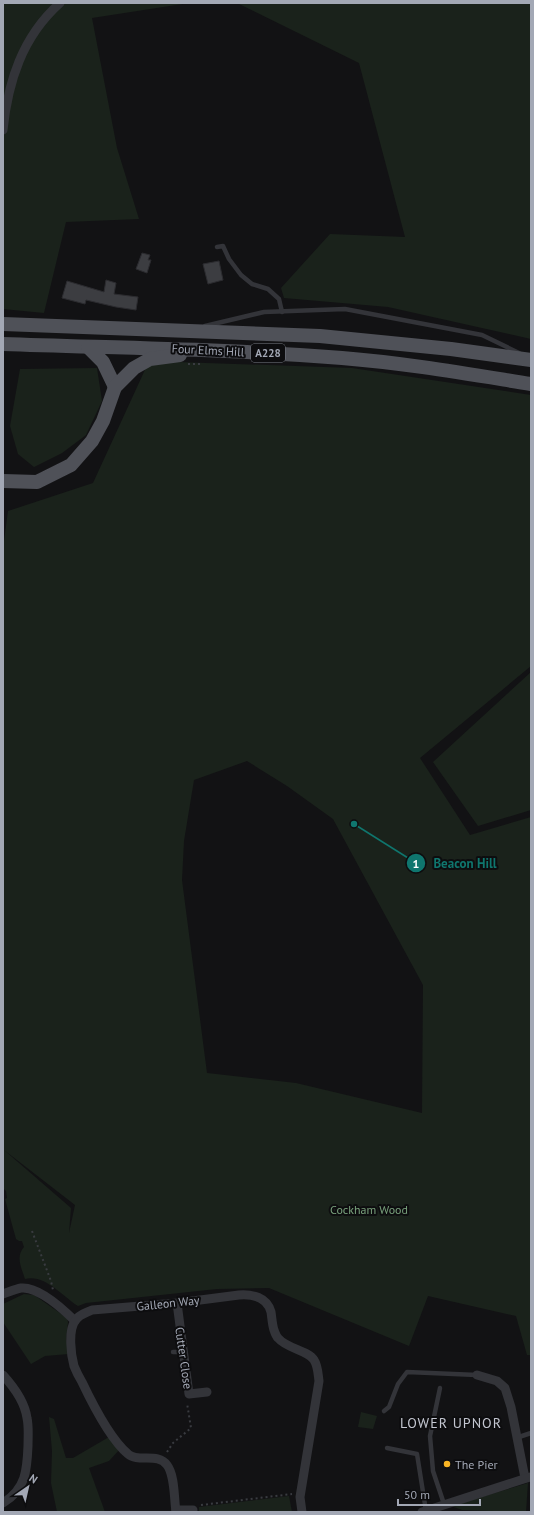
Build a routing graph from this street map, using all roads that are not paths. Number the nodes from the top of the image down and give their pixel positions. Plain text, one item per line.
1 (60, 3) edge
2 (3, 130) edge
3 (217, 247) dead end
4 (282, 312) junction
5 (3, 324) edge
6 (186, 330) junction
7 (3, 344) edge
8 (88, 347) junction
9 (213, 351) junction
10 (531, 360) edge
11 (531, 384) edge
12 (115, 387) junction
13 (3, 481) edge
14 (3, 1294) edge
15 (177, 1303) junction
16 (75, 1321) junction
17 (173, 1352) dead end
18 (183, 1352) junction
19 (3, 1375) edge
20 (477, 1375) joint
21 (440, 1388) dead end
22 (207, 1392) dead end
23 (384, 1411) dead end
24 (531, 1433) edge
25 (516, 1438) junction
26 (387, 1448) dead end
27 (528, 1477) edge
28 (4, 1500) edge
29 (444, 1504) junction
30 (194, 1508) road end
31 (176, 1511) edge
32 (424, 1511) edge
33 (302, 1512) edge

1 - 2 street
3 - 4 lane
4 - 6 lane
4 - 10 lane
5 - 6 main road, Four Elms Hill / A228
6 - 10 main road, Four Elms Hill / A228
7 - 8 main road, Four Elms Hill / A228
8 - 9 main road, Four Elms Hill / A228
8 - 12 main road
9 - 11 main road, Four Elms Hill / A228
9 - 12 main road
12 - 13 main road
14 - 16 street
15 - 16 street, Galleon Way
15 - 18 street, Cutter Close
15 - 33 street, Galleon Way
16 - 31 street
17 - 18 lane
18 - 22 street, Cutter Close
19 - 28 street
20 - 23 lane
20 - 25 street
21 - 29 lane
24 - 25 lane
25 - 27 street
26 - 32 lane
27 - 29 street
29 - 32 street
30 - 31 street

